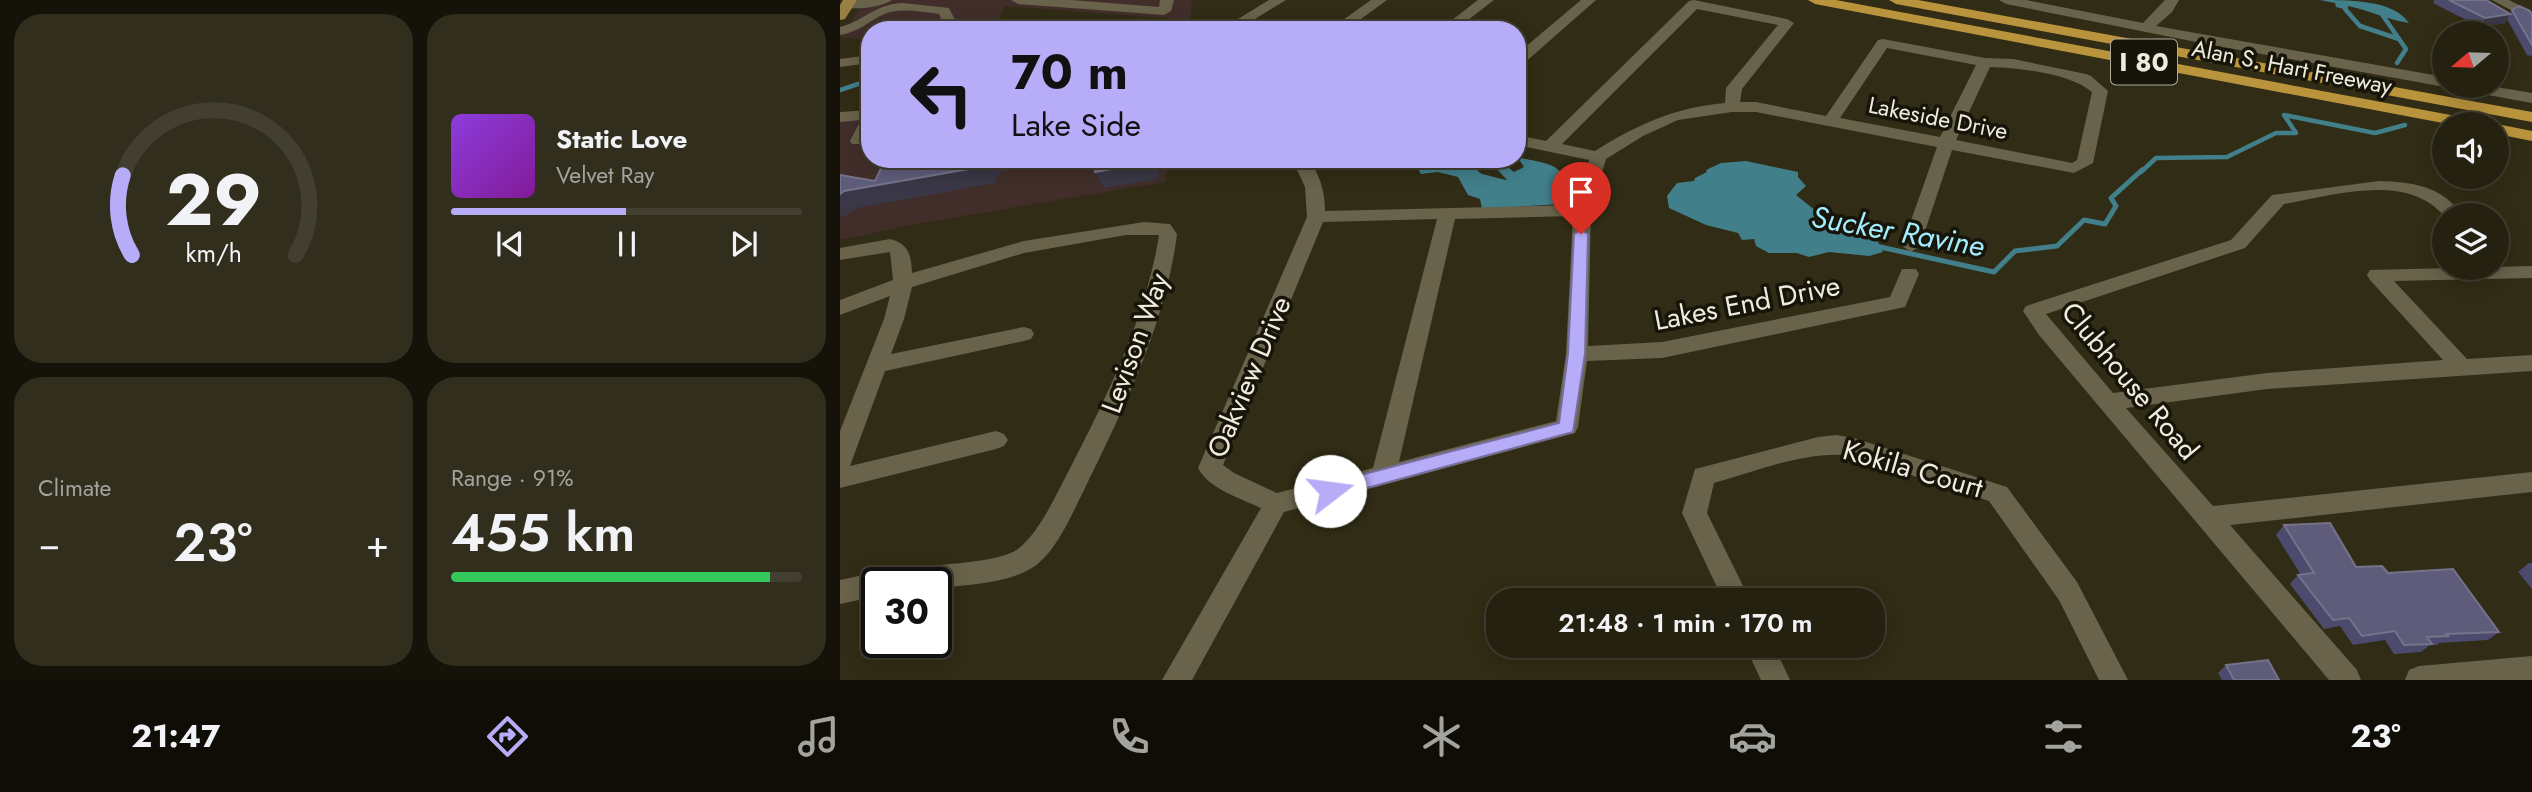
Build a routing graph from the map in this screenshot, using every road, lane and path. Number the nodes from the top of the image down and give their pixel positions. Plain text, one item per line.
1 (885, 0) edge
2 (1018, 0) edge
3 (1167, 0) edge
4 (1279, 0) edge
5 (1380, 0) edge
6 (1487, 0) edge
7 (1589, 0) edge
8 (1815, 0) edge
9 (1896, 0) edge
10 (2006, 0) edge
11 (2172, 0) edge
12 (2499, 0) edge
13 (2033, 2) edge
14 (844, 7) edge
15 (2532, 17) edge
16 (867, 21) edge
17 (947, 21) edge
18 (1243, 21) edge
19 (1349, 21) edge
20 (1458, 21) edge
21 (861, 26) edge
22 (2146, 28) junction
23 (840, 31) edge
24 (861, 52) edge
25 (1526, 54) edge
26 (840, 55) edge
27 (861, 60) edge
28 (1985, 62) junction
29 (840, 63) edge
30 (2432, 80) edge
31 (2510, 93) edge
32 (2532, 97) edge
33 (1732, 107) junction
34 (2432, 116) edge
35 (840, 117) edge
36 (861, 117) edge
37 (2532, 117) edge
38 (1831, 120) junction
39 (2509, 131) edge
40 (861, 135) edge
41 (2532, 136) edge
42 (858, 141) dead end
43 (1526, 142) edge
44 (1946, 144) junction
45 (1551, 146) junction
46 (1598, 157) junction
47 (1306, 168) edge
48 (2442, 203) edge
49 (1582, 210) junction
50 (1447, 215) junction
51 (1316, 217) junction
52 (1911, 246) dead end
53 (840, 254) edge
54 (2509, 269) edge
55 (2432, 272) edge
56 (2532, 272) edge
57 (1909, 274) dead end
58 (903, 282) junction
59 (840, 308) edge
60 (1024, 334) dead end
61 (1577, 354) junction
62 (2532, 363) edge
63 (877, 365) junction
64 (2462, 367) junction
65 (2110, 402) junction
66 (996, 440) dead end
67 (840, 462) edge
68 (1383, 477) junction
69 (840, 478) edge
70 (2532, 482) edge
71 (1276, 504) junction
72 (2207, 517) junction
73 (952, 574) edge
74 (861, 587) edge
75 (1731, 588) edge
76 (840, 592) edge
77 (1765, 658) edge
78 (2532, 670) edge
79 (1176, 680) edge
80 (1776, 680) edge
81 (2114, 680) edge
82 (2347, 680) edge
83 (2419, 680) edge

1 - 14 street
2 - 3 street
4 - 18 street
5 - 19 street
6 - 20 street
7 - 25 street
8 - 34 highway, Alan S. Hart Freeway / I 80
9 - 37 highway, Alan S. Hart Freeway / I 80
10 - 13 street
11 - 22 street
12 - 15 street
13 - 22 street
16 - 17 street
21 - 23 street
22 - 30 street
24 - 26 street
27 - 29 street
28 - 38 street
28 - 44 street
28 - 44 street, Lakeside Drive
31 - 32 street
33 - 38 street, Lakeside Drive
33 - 45 street
33 - 46 street, Lakeside Drive
35 - 36 street
38 - 44 street, Lakeside Drive
39 - 41 highway
40 - 42 street
43 - 45 street
44 - 52 street
45 - 46 street
46 - 49 street
47 - 51 street
48 - 65 street, Clubhouse Road
49 - 50 street
49 - 61 street
50 - 51 street
50 - 68 street
51 - 71 street, Oakview Drive
53 - 58 street
54 - 56 street
55 - 64 street
57 - 61 street, Lakes End Drive
58 - 59 street
58 - 63 street
58 - 73 street, Levison Way
60 - 63 street
61 - 68 street
62 - 64 street
63 - 67 street
64 - 65 street
65 - 72 street, Clubhouse Road
66 - 69 street
68 - 71 street
70 - 72 street
71 - 79 street
72 - 82 street, Clubhouse Road
74 - 76 street, Levison Way
75 - 81 street, Kokila Court
77 - 80 street
78 - 83 street

